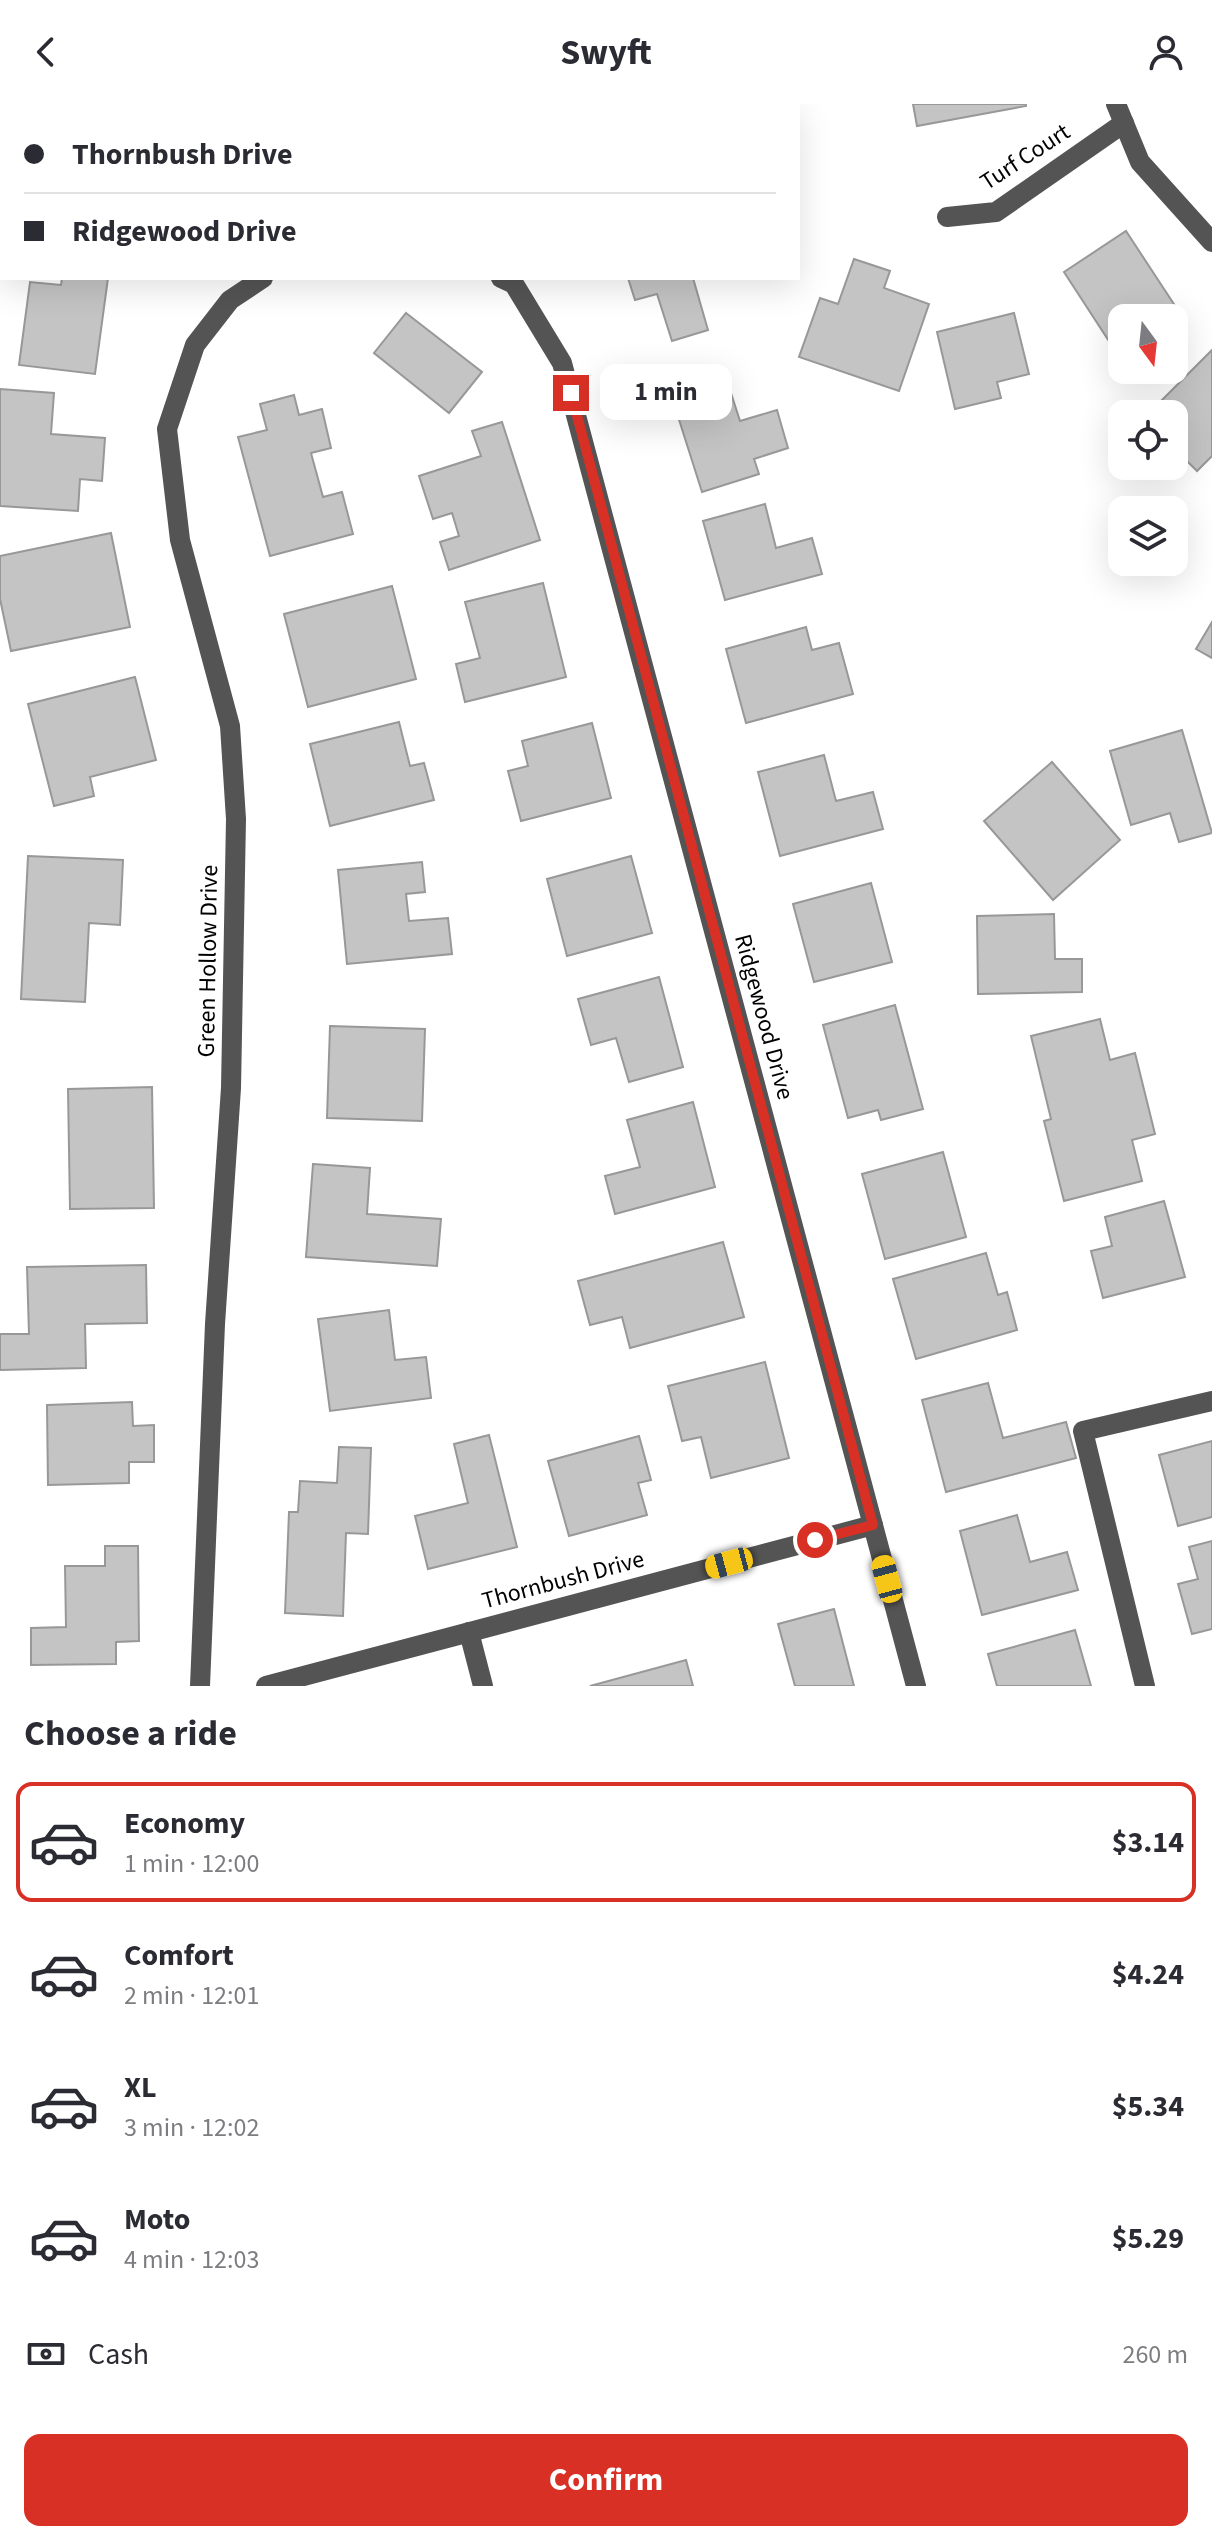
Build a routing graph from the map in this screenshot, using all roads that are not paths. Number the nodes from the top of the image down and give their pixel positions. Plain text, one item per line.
1 (1120, 114) edge
2 (947, 217) dead end
3 (1212, 242) edge
4 (260, 280) edge
5 (505, 280) edge
6 (1212, 1401) edge
7 (873, 1525) junction
8 (469, 1632) junction
9 (200, 1686) edge
10 (266, 1686) edge
11 (483, 1686) edge
12 (916, 1686) edge
13 (1145, 1686) edge

1 - 2 street, Turf Court
1 - 3 street
4 - 9 street, Green Hollow Drive
5 - 7 street, Ridgewood Drive
6 - 13 street
7 - 8 street, Thornbush Drive
7 - 12 street, Ridgewood Drive
8 - 10 street, Thornbush Drive
8 - 11 street

